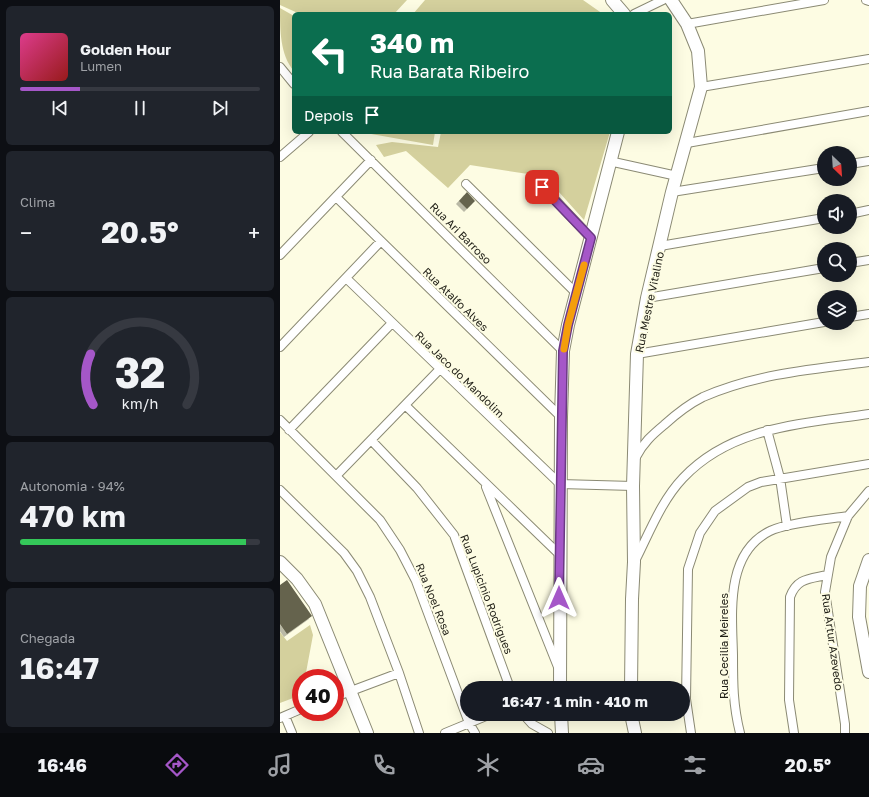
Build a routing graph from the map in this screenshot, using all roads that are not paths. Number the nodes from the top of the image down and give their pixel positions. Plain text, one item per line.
1 (612, 0) edge
2 (663, 0) edge
3 (671, 0) edge
4 (824, 0) edge
5 (866, 0) edge
6 (869, 1) edge
7 (622, 12) edge
8 (638, 12) edge
9 (687, 24) junction
10 (869, 59) edge
11 (281, 71) edge
12 (292, 82) edge
13 (701, 87) junction
14 (869, 111) edge
15 (307, 134) edge
16 (344, 134) edge
17 (617, 134) edge
18 (687, 143) junction
19 (280, 157) edge
20 (371, 160) junction
21 (609, 161) junction
22 (869, 161) edge
23 (857, 163) edge
24 (817, 169) edge
25 (677, 176) junction
26 (466, 184) dead end
27 (542, 187) dead end
28 (672, 192) junction
29 (336, 197) junction
30 (869, 210) edge
31 (857, 213) edge
32 (817, 219) edge
33 (591, 238) junction
34 (381, 241) junction
35 (660, 246) junction
36 (280, 255) edge
37 (869, 260) edge
38 (857, 263) edge
39 (817, 269) edge
40 (346, 278) junction
41 (576, 293) junction
42 (647, 298) junction
43 (869, 314) edge
44 (857, 316) edge
45 (392, 323) junction
46 (817, 323) edge
47 (280, 347) edge
48 (563, 351) junction
49 (637, 354) junction
50 (869, 362) edge
51 (439, 370) junction
52 (405, 405) junction
53 (869, 414) edge
54 (561, 417) junction
55 (280, 420) edge
56 (289, 430) junction
57 (768, 430) junction
58 (371, 440) junction
59 (634, 459) junction
60 (869, 464) edge
61 (336, 476) junction
62 (780, 478) junction
63 (485, 483) junction
64 (560, 484) junction
65 (633, 486) junction
66 (280, 490) edge
67 (869, 491) edge
68 (848, 516) junction
69 (787, 526) junction
70 (560, 555) junction
71 (869, 560) edge
72 (280, 562) edge
73 (634, 562) junction
74 (827, 575) junction
75 (559, 670) junction
76 (869, 672) edge
77 (399, 673) junction
78 (507, 681) edge
79 (560, 681) edge
80 (631, 681) edge
81 (685, 681) edge
82 (350, 691) junction
83 (344, 693) edge
84 (289, 714) edge
85 (474, 721) edge
86 (529, 721) edge
87 (561, 721) edge
88 (632, 721) edge
89 (689, 721) edge
90 (469, 723) junction
91 (292, 733) edge
92 (367, 733) edge
93 (419, 733) edge
94 (445, 733) edge
95 (475, 733) edge
96 (548, 733) edge
97 (562, 733) edge
98 (635, 733) edge
99 (691, 733) edge
100 (740, 733) edge
101 (794, 733) edge
102 (845, 733) edge

1 - 7 street
2 - 8 street
3 - 9 street, Rua Mestre Vitalino
4 - 9 street
5 - 6 street
9 - 13 street, Rua Mestre Vitalino
10 - 13 street
11 - 12 street
13 - 18 street, Rua Mestre Vitalino
14 - 18 street
15 - 19 street
16 - 20 street, Rua Ari Barroso
17 - 21 street
18 - 25 street, Rua Mestre Vitalino
20 - 29 street
20 - 48 street, Rua Ari Barroso
21 - 25 street
21 - 33 street
22 - 23 street
24 - 28 street
25 - 28 street, Rua Mestre Vitalino
26 - 41 street
27 - 33 street
28 - 35 street, Rua Mestre Vitalino
29 - 34 street, Rua Atalfo Alves
29 - 36 street
30 - 31 street
32 - 35 street
33 - 41 street
34 - 40 street
34 - 54 street, Rua Atalfo Alves
35 - 42 street, Rua Mestre Vitalino
37 - 38 street
39 - 42 street
40 - 45 street, Rua Jaco do Mandolim
40 - 47 street
41 - 48 street
42 - 49 street, Rua Mestre Vitalino
43 - 44 street
45 - 51 street, Rua Jaco do Mandolim
45 - 56 street
46 - 49 street
48 - 54 street
49 - 59 street, Rua Mestre Vitalino
50 - 59 street
51 - 52 street
51 - 64 street, Rua Jaco do Mandolim
52 - 58 street
52 - 63 street
53 - 57 street
54 - 64 street
55 - 56 street, Rua Noel Rosa
56 - 61 street, Rua Noel Rosa
57 - 62 street
57 - 73 street
58 - 61 street
58 - 78 street, Rua Lupicinio Rodrigues
59 - 65 street, Rua Mestre Vitalino
60 - 62 street
61 - 90 street, Rua Noel Rosa
62 - 69 street
62 - 81 street
63 - 70 street
63 - 75 street
64 - 65 street
64 - 70 street
65 - 73 street, Rua Mestre Vitalino
66 - 77 street
67 - 68 street, Rua Artur Azevedo
68 - 69 street, Rua Cecilia Meireles
68 - 74 street, Rua Artur Azevedo
69 - 100 street, Rua Cecilia Meireles
70 - 75 street
71 - 76 street
72 - 82 street
73 - 80 street, Rua Mestre Vitalino
74 - 101 street
74 - 102 street, Rua Artur Azevedo
75 - 79 street
77 - 82 street
77 - 93 street
82 - 83 street
82 - 92 street
84 - 91 street
85 - 90 street
86 - 96 street
87 - 97 street
88 - 98 street
89 - 99 street
90 - 94 street
90 - 95 street, Rua Noel Rosa

